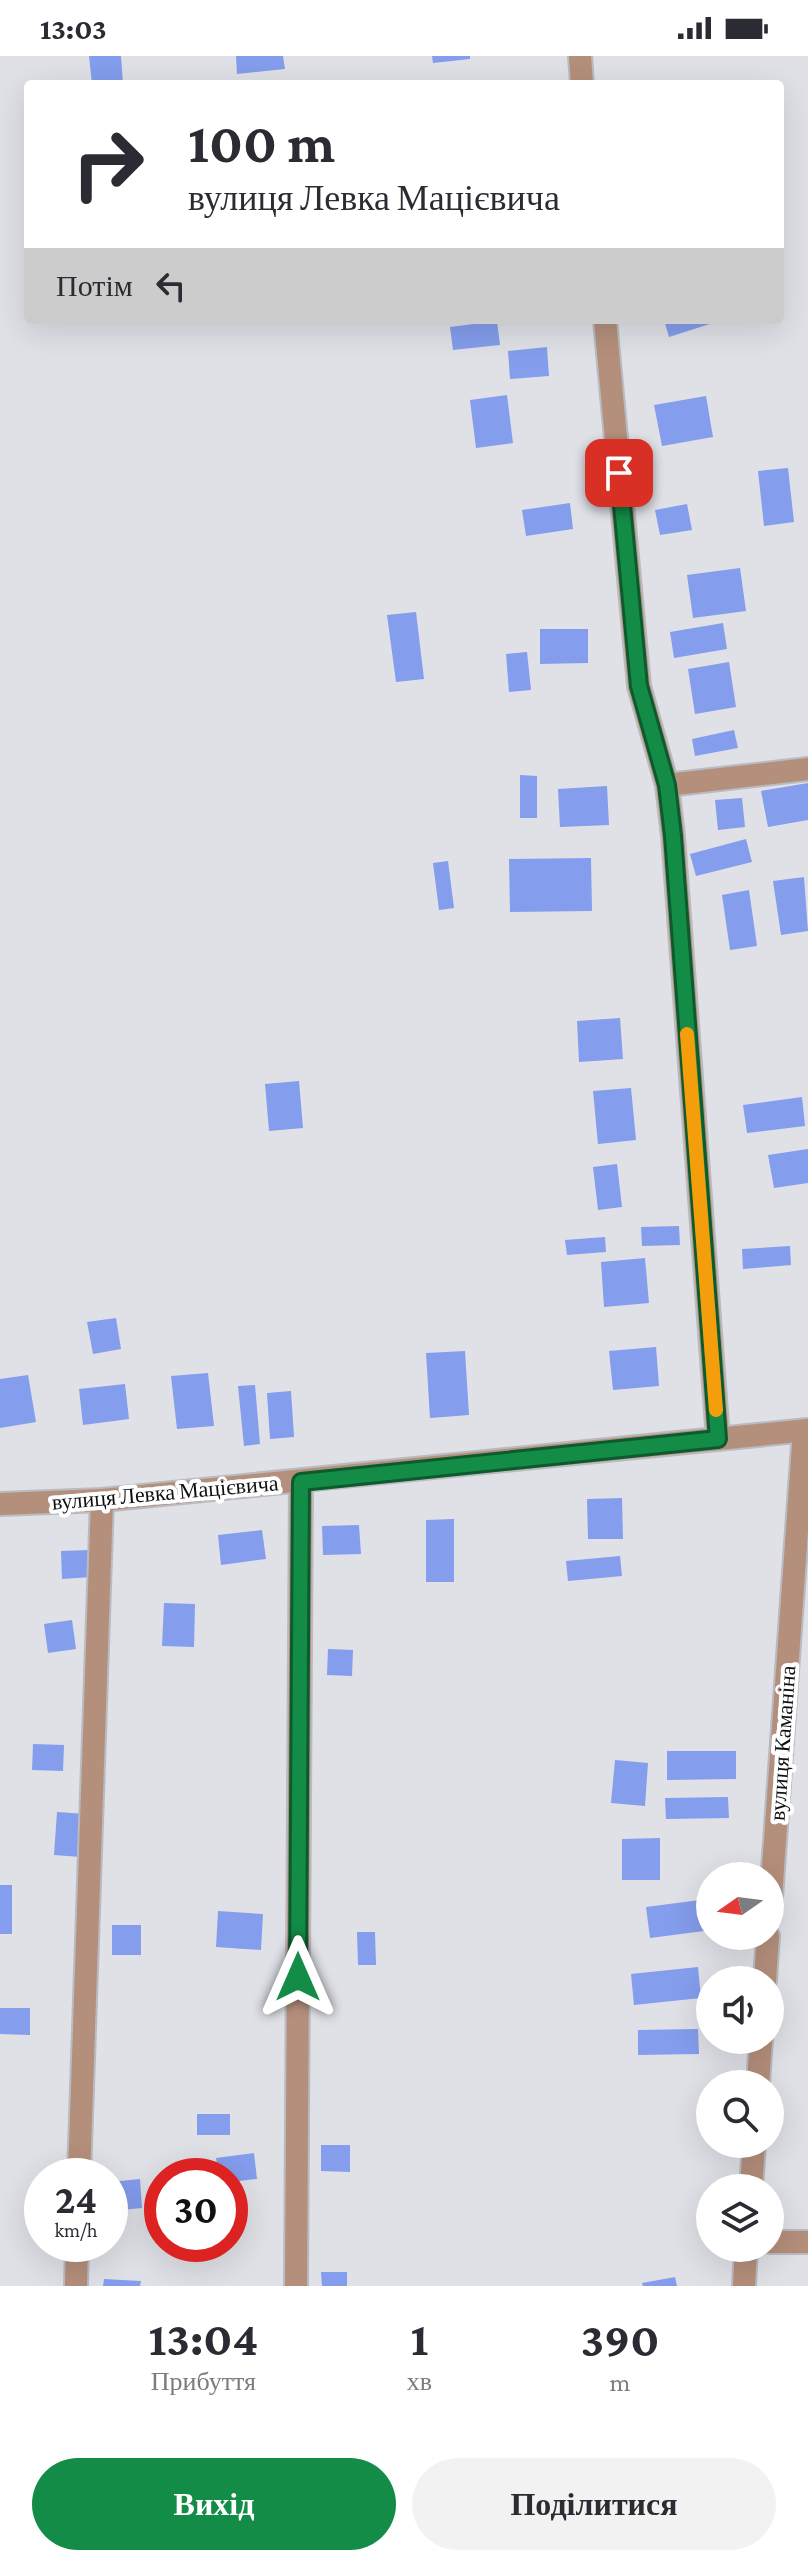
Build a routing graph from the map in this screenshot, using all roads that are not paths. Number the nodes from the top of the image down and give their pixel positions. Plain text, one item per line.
1 (580, 56) edge
2 (582, 80) edge
3 (605, 324) edge
4 (808, 769) edge
5 (667, 785) junction
6 (806, 1430) edge
7 (718, 1439) junction
8 (301, 1482) junction
9 (102, 1500) junction
10 (0, 1504) edge
11 (774, 1862) edge
12 (80, 2158) edge
13 (784, 2242) edge
14 (808, 2242) edge
15 (77, 2262) edge
16 (745, 2262) edge
17 (76, 2286) edge
18 (296, 2286) edge
19 (744, 2286) edge

1 - 2 street
3 - 5 street
4 - 5 street
5 - 7 street
6 - 7 street, вулиця Левка Мацієвича
6 - 11 street, вулиця Каманіна
7 - 8 street, вулиця Левка Мацієвича
8 - 9 street, вулиця Левка Мацієвича
8 - 18 street
9 - 10 street, вулиця Левка Мацієвича
9 - 12 street
13 - 14 street
15 - 17 street
16 - 19 street

